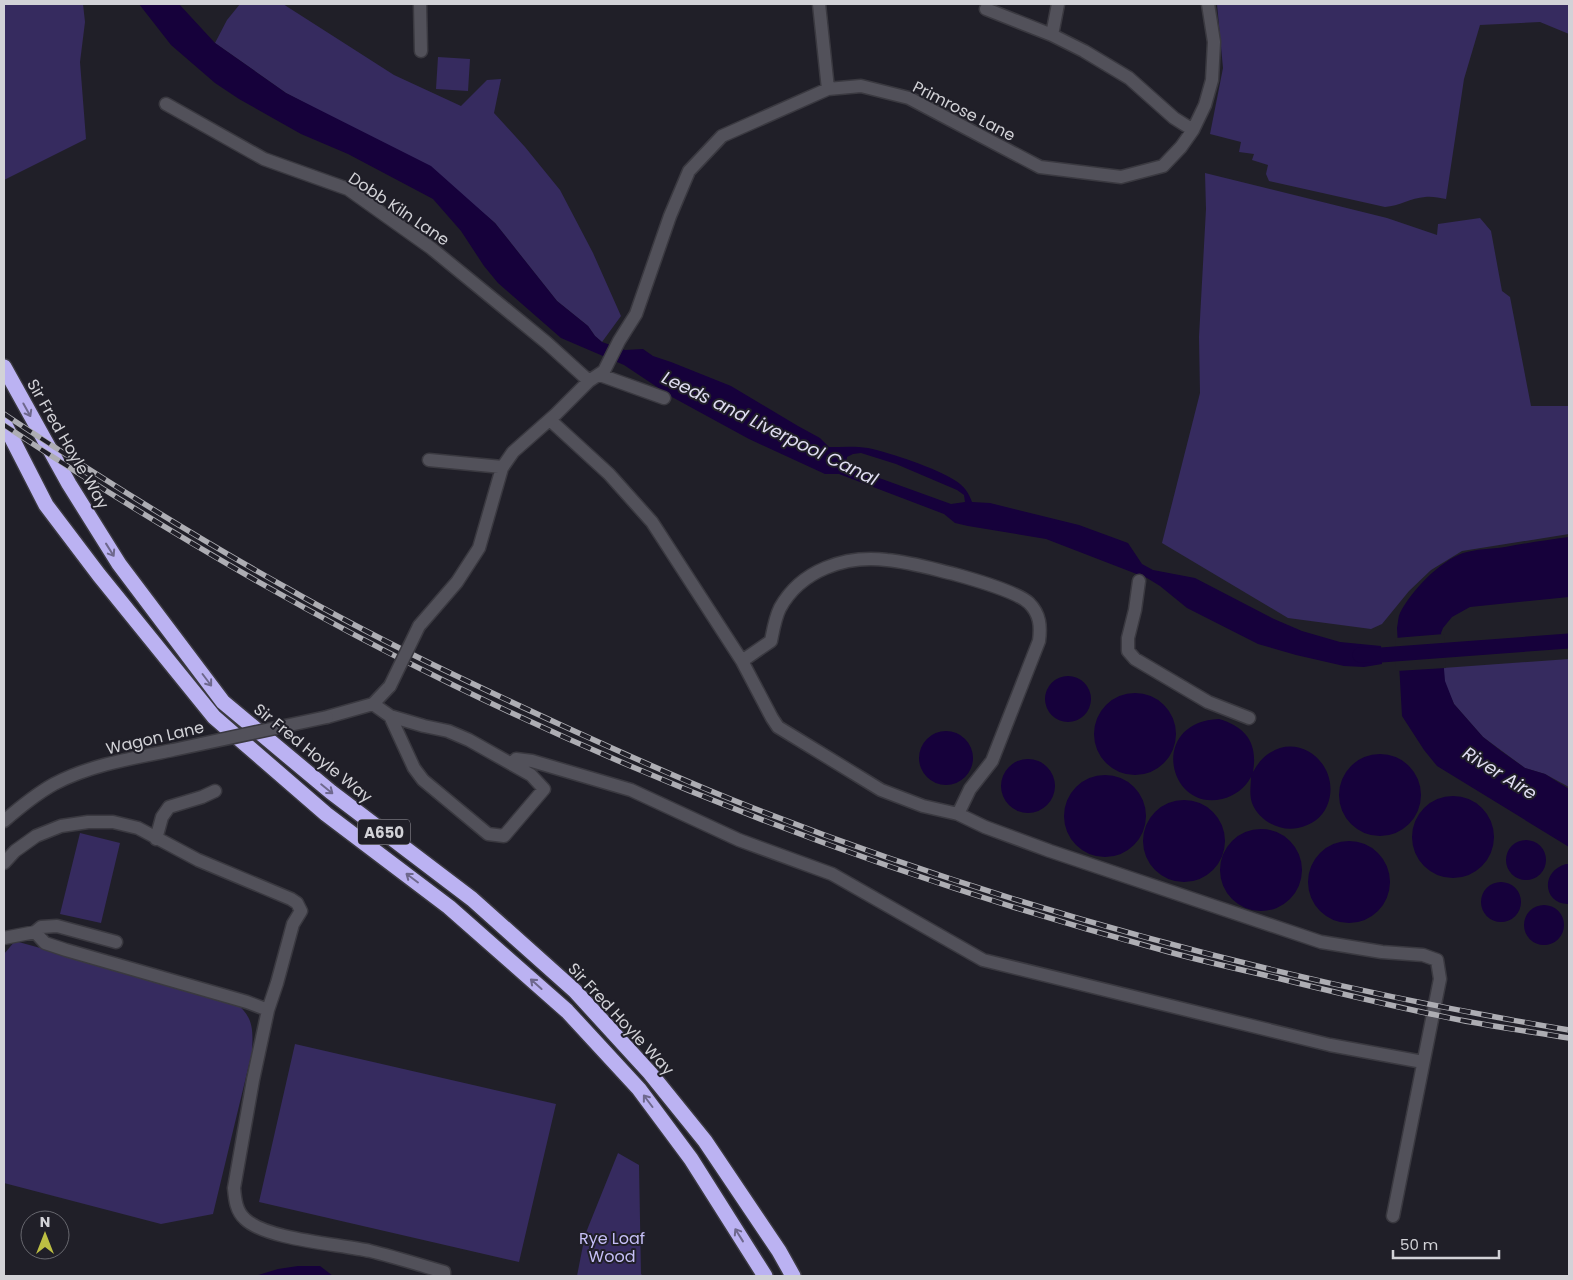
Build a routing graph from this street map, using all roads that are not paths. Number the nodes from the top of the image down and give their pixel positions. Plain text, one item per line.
1 (420, 4) edge
2 (819, 4) edge
3 (1058, 4) edge
4 (1208, 4) edge
5 (986, 9) dead end
6 (1052, 35) junction
7 (422, 51) dead end
8 (828, 89) junction
9 (166, 104) dead end
10 (1193, 130) junction
11 (4, 367) edge
12 (598, 375) junction
13 (664, 398) dead end
14 (550, 420) junction
15 (4, 423) edge
16 (429, 460) dead end
17 (502, 467) junction
18 (1139, 581) dead end
19 (742, 661) junction
20 (373, 704) junction
21 (390, 716) junction
22 (1249, 718) dead end
23 (512, 764) junction
24 (215, 790) dead end
25 (958, 814) junction
26 (4, 821) edge
27 (156, 839) junction
28 (4, 863) edge
29 (35, 932) junction
30 (4, 938) edge
31 (116, 942) dead end
32 (268, 1010) junction
33 (1423, 1062) junction
34 (1393, 1216) dead end
35 (444, 1274) edge
36 (765, 1276) edge
37 (793, 1276) edge

1 - 7 street
2 - 8 street
3 - 6 street
4 - 10 street, Primrose Lane
5 - 6 street
6 - 10 street
8 - 10 street, Primrose Lane
8 - 12 street, Primrose Lane
9 - 12 street, Dobb Kiln Lane
11 -> 37 highway, Sir Fred Hoyle Way / A650
12 - 13 street
12 - 14 street, Primrose Lane
14 - 17 street, Primrose Lane
14 - 19 street
36 -> 15 highway, A650
16 - 17 street
17 - 20 street, bridge
18 - 22 street
19 - 25 street
19 - 25 street
20 - 21 street
20 - 26 street, Wagon Lane, bridge
21 - 23 street
21 - 23 street
23 - 33 street
24 - 27 street
25 - 33 street
27 - 28 street
27 - 32 street
29 - 30 street
29 - 31 street
29 - 32 street
32 - 35 street
33 - 34 street

